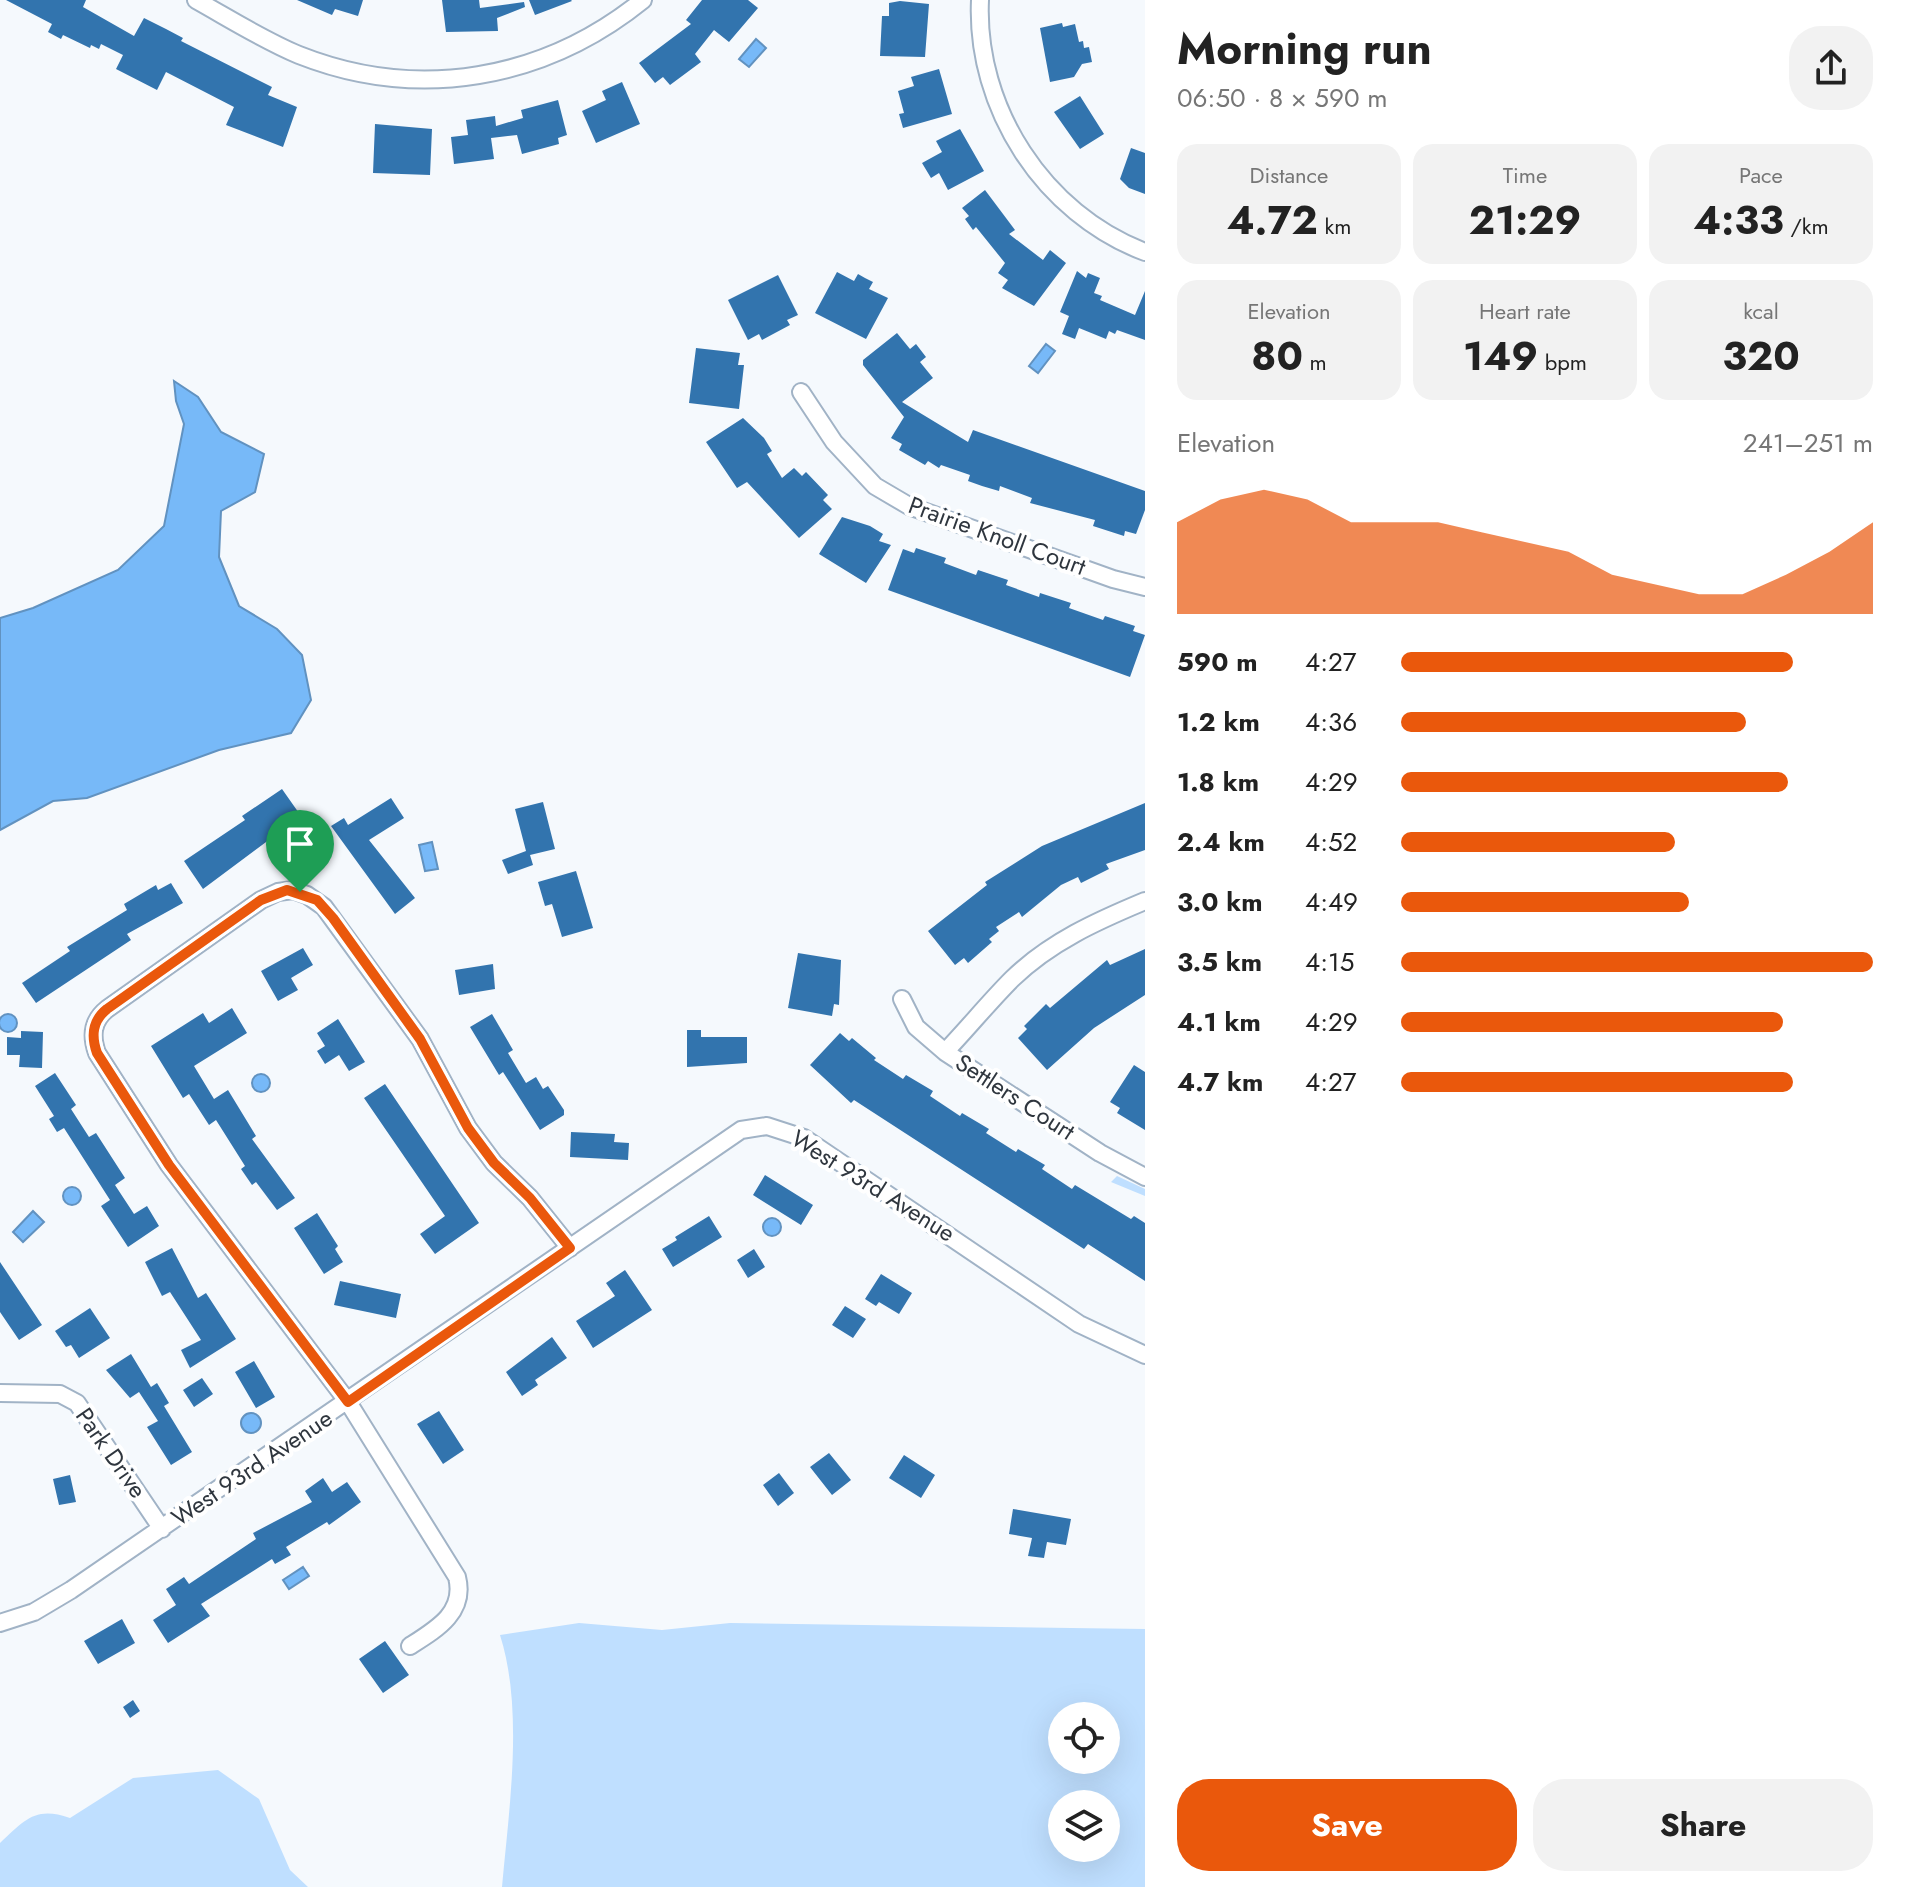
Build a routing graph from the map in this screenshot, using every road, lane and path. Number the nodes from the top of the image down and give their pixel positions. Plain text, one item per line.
1 (196, 0) edge
2 (643, 0) edge
3 (980, 0) edge
4 (1145, 252) edge
5 (801, 392) dead end
6 (1145, 587) edge
7 (1145, 901) edge
8 (902, 999) dead end
9 (945, 1052) junction
10 (1145, 1177) edge
11 (570, 1248) junction
12 (1145, 1355) edge
13 (0, 1393) edge
14 (348, 1402) junction
15 (162, 1529) junction
16 (0, 1623) edge
17 (410, 1646) dead end

1 - 2 street
3 - 4 street
5 - 6 street, Prairie Knoll Court
7 - 9 street
8 - 9 street, Settlers Court
9 - 10 street, Settlers Court
11 - 12 street, West 93rd Avenue
11 - 14 street, West 93rd Avenue
11 - 14 street
13 - 15 street, Park Drive
14 - 15 street, West 93rd Avenue
14 - 17 street
15 - 16 street, West 93rd Avenue

